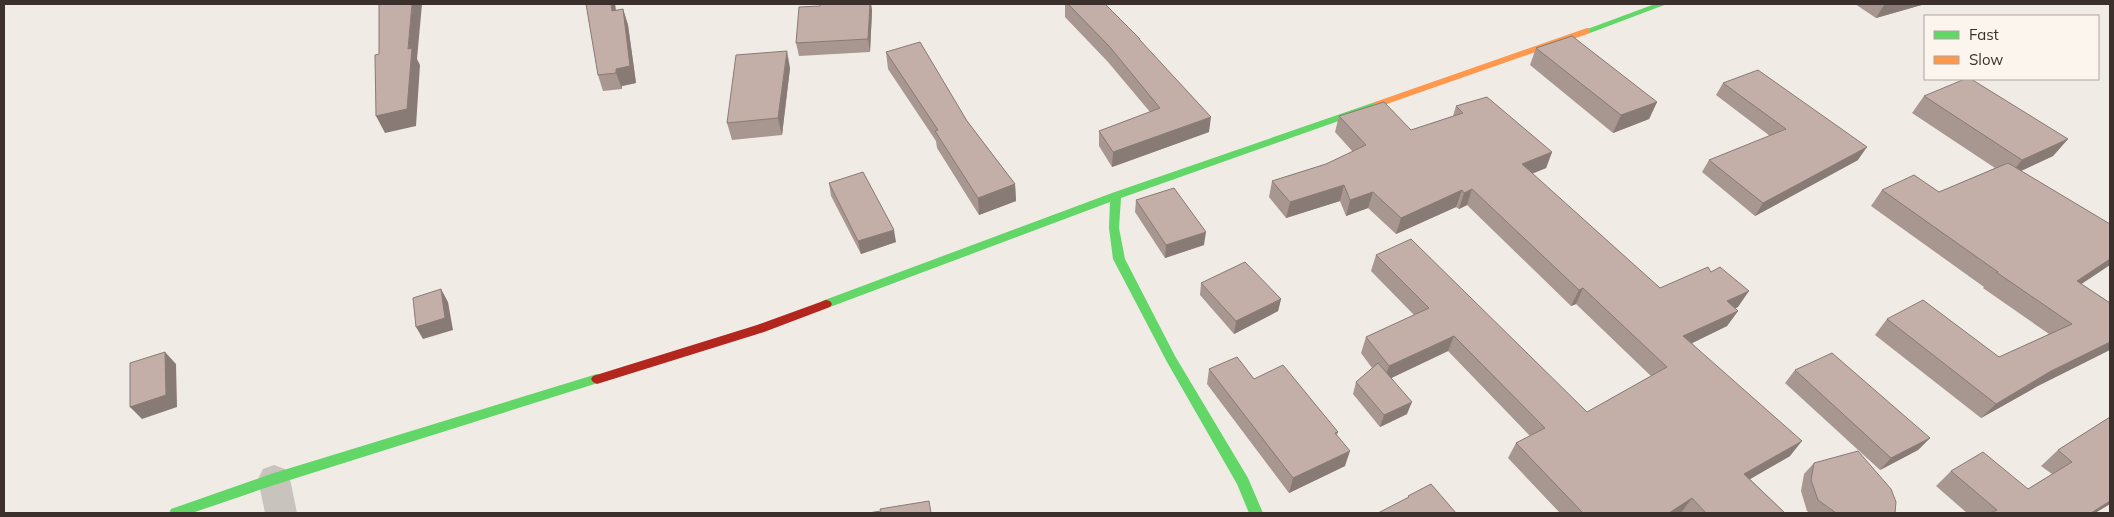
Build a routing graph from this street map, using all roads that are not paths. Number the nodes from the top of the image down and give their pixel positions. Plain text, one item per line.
1 (1663, 4) edge
2 (1116, 196) junction
3 (274, 479) junction
4 (176, 513) edge
5 (281, 513) edge
6 (1256, 513) edge

1 - 2 street
2 - 3 street
2 - 6 street
3 - 4 street
3 - 5 street

